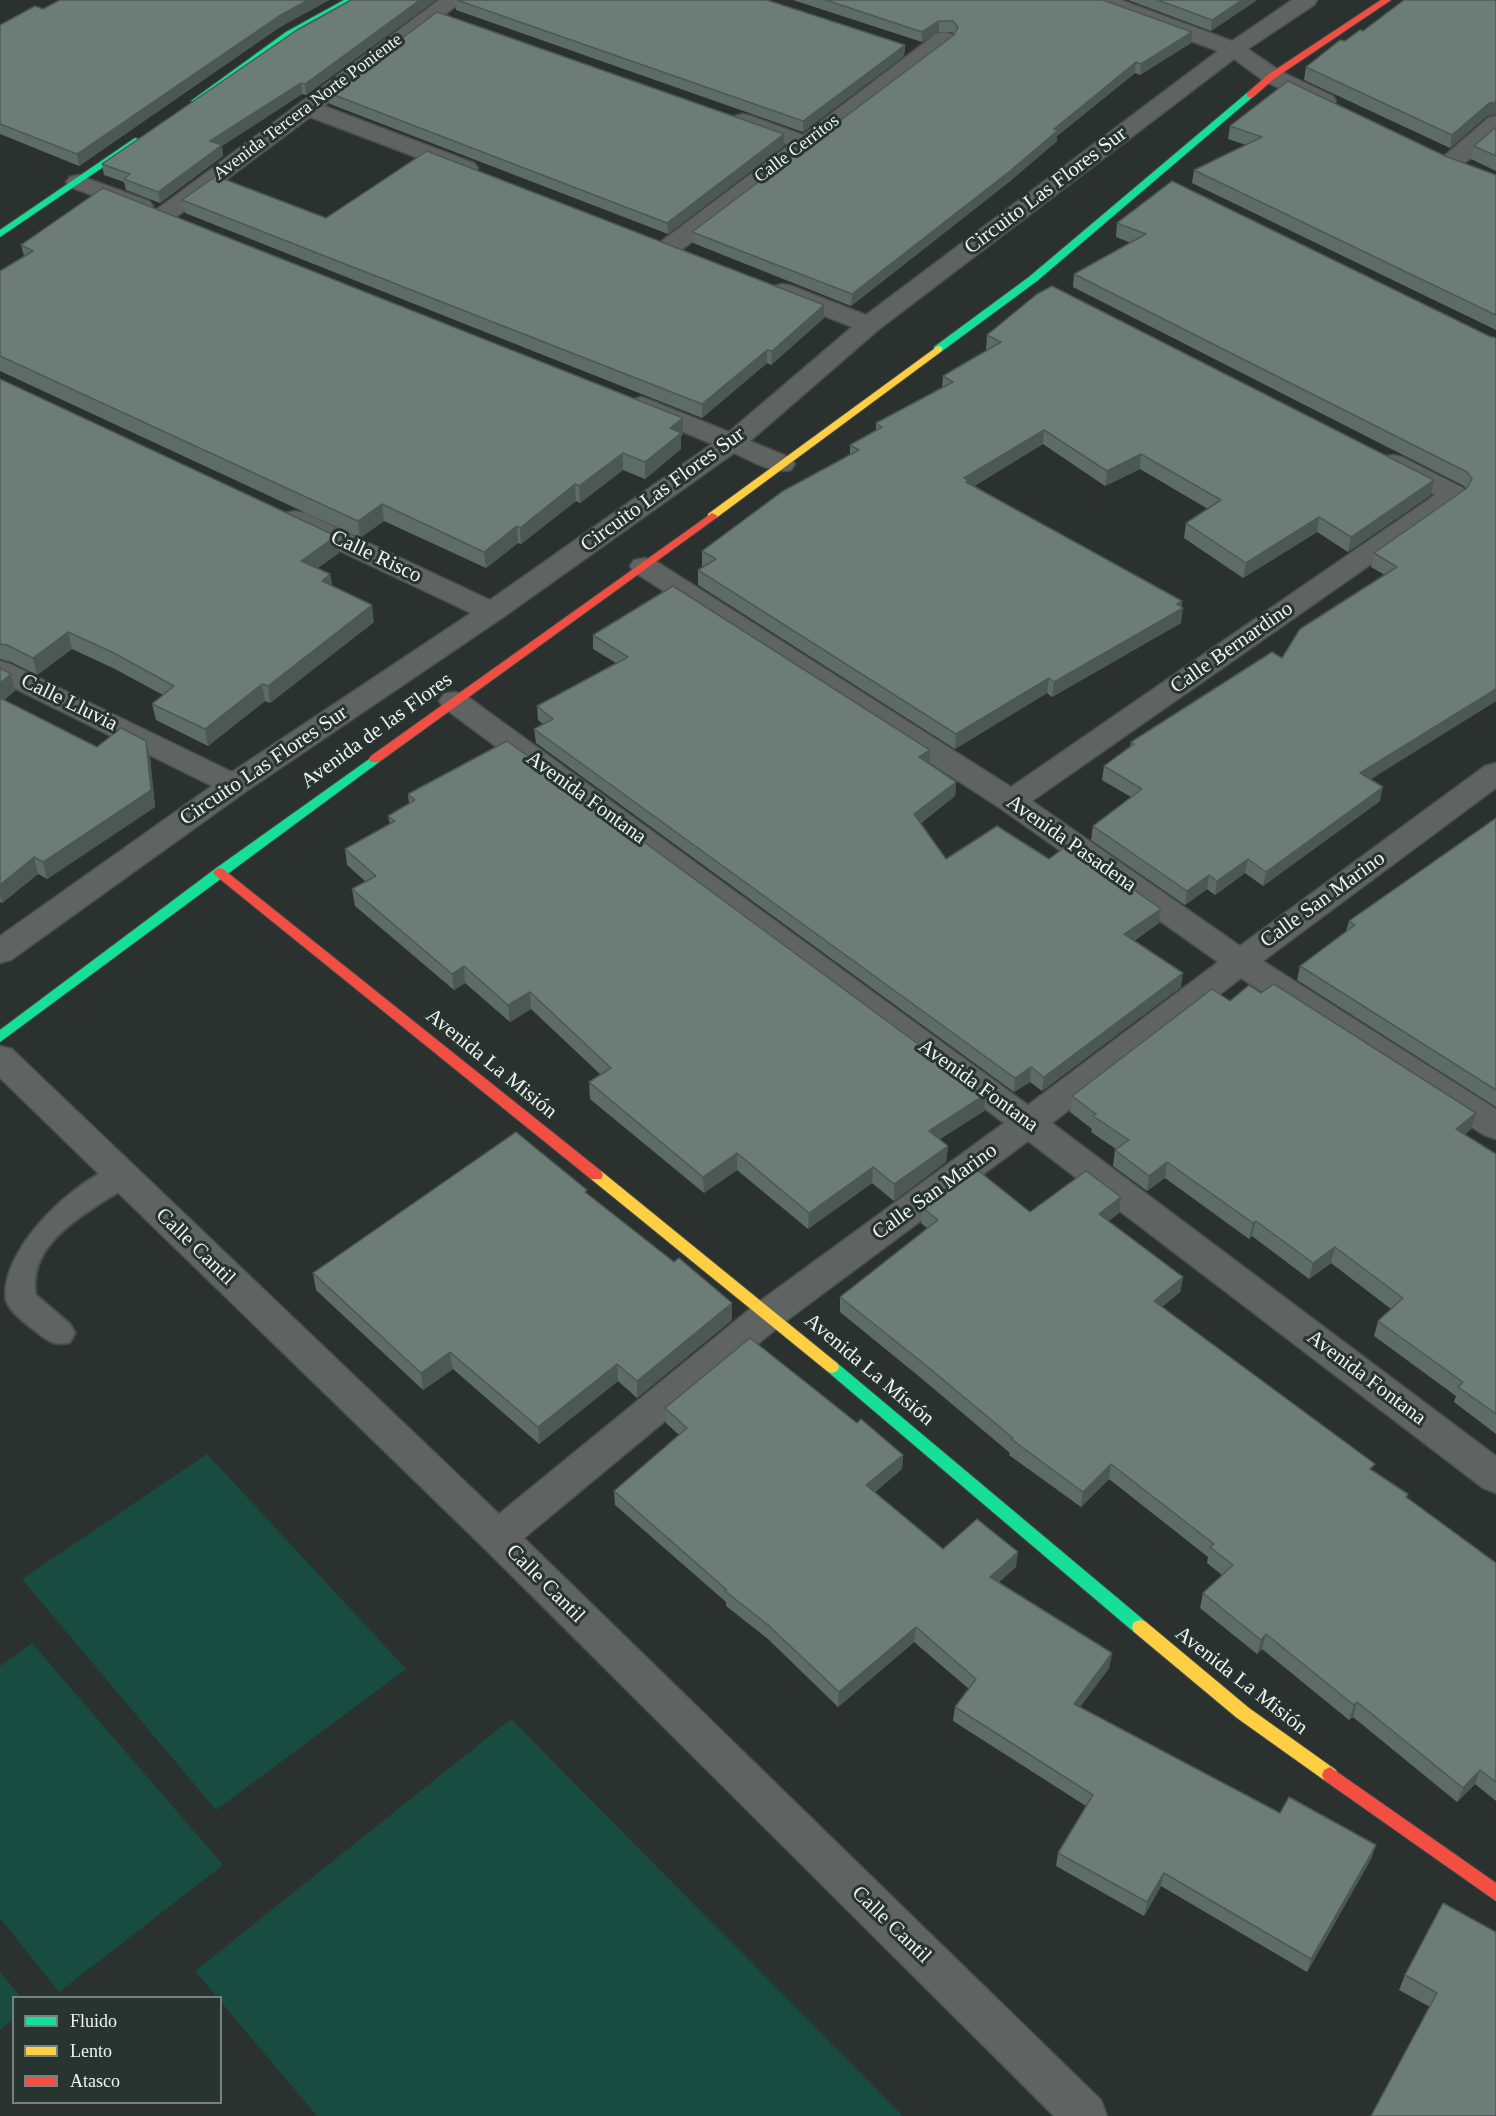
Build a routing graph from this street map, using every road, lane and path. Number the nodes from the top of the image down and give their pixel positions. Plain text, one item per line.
1 (350, 0) edge
2 (1101, 0) edge
3 (1306, 0) edge
4 (1387, 0) edge
5 (449, 11) edge
6 (296, 13) edge
7 (289, 34) junction
8 (944, 39) edge
9 (901, 45) edge
10 (1234, 48) junction
11 (924, 53) junction
12 (1272, 76) junction
13 (186, 107) edge
14 (308, 108) junction
15 (1346, 111) edge
16 (726, 116) edge
17 (1496, 123) edge
18 (147, 134) edge
19 (805, 143) junction
20 (1430, 152) edge
21 (484, 175) edge
22 (78, 182) junction
23 (0, 234) edge
24 (693, 255) edge
25 (759, 282) edge
26 (869, 326) junction
27 (624, 398) edge
28 (733, 442) junction
29 (1370, 451) edge
30 (782, 464) junction
31 (267, 506) edge
32 (644, 566) junction
33 (492, 612) junction
34 (0, 670) edge
35 (454, 701) junction
36 (1496, 773) edge
37 (234, 785) junction
38 (1011, 801) junction
39 (219, 872) junction
40 (0, 952) edge
41 (1240, 962) junction
42 (0, 1037) edge
43 (0, 1058) edge
44 (1028, 1123) junction
45 (1496, 1126) edge
46 (121, 1175) junction
47 (769, 1314) junction
48 (59, 1333) dead end
49 (1496, 1477) edge
50 (498, 1537) junction
51 (1496, 1893) edge
52 (1085, 2116) edge

1 - 7 street
2 - 10 street
3 - 10 street, Circuito Las Flores Sur
4 - 12 street
5 - 14 street, Avenida Tercera Norte Poniente
6 - 7 street
7 - 13 street
8 - 11 street, Calle Cerritos
9 - 11 street
10 - 12 street
10 - 26 street, Circuito Las Flores Sur
11 - 19 street, Calle Cerritos
12 - 15 street
12 - 30 street
14 - 21 street
14 - 22 street, Avenida Tercera Norte Poniente
16 - 19 street
17 - 20 street
18 - 22 street
19 - 24 street, Calle Cerritos
22 - 23 street
25 - 26 street
26 - 28 street, Circuito Las Flores Sur
27 - 28 street
28 - 30 street
28 - 33 street, Circuito Las Flores Sur
29 - 38 street, Calle Bernardino
30 - 32 street, Avenida de las Flores
31 - 33 street, Calle Risco
32 - 35 street, Avenida de las Flores
32 - 38 street, Avenida Pasadena
33 - 37 street, Circuito Las Flores Sur
34 - 37 street, Calle Lluvia
35 - 39 street, Avenida de las Flores
35 - 44 street, Avenida Fontana
36 - 41 street, Calle San Marino
37 - 40 street, Circuito Las Flores Sur
38 - 41 street, Avenida Pasadena
39 - 42 street, Avenida de las Flores
39 - 47 street, Avenida La Misión
41 - 44 street, Calle San Marino
41 - 45 street, Avenida Pasadena
43 - 46 street, Calle Cantil
44 - 47 street, Calle San Marino
44 - 49 street, Avenida Fontana
46 - 48 lane
46 - 50 street, Calle Cantil
47 - 50 street, Calle San Marino
47 - 51 street, Avenida La Misión
50 - 52 street, Calle Cantil

